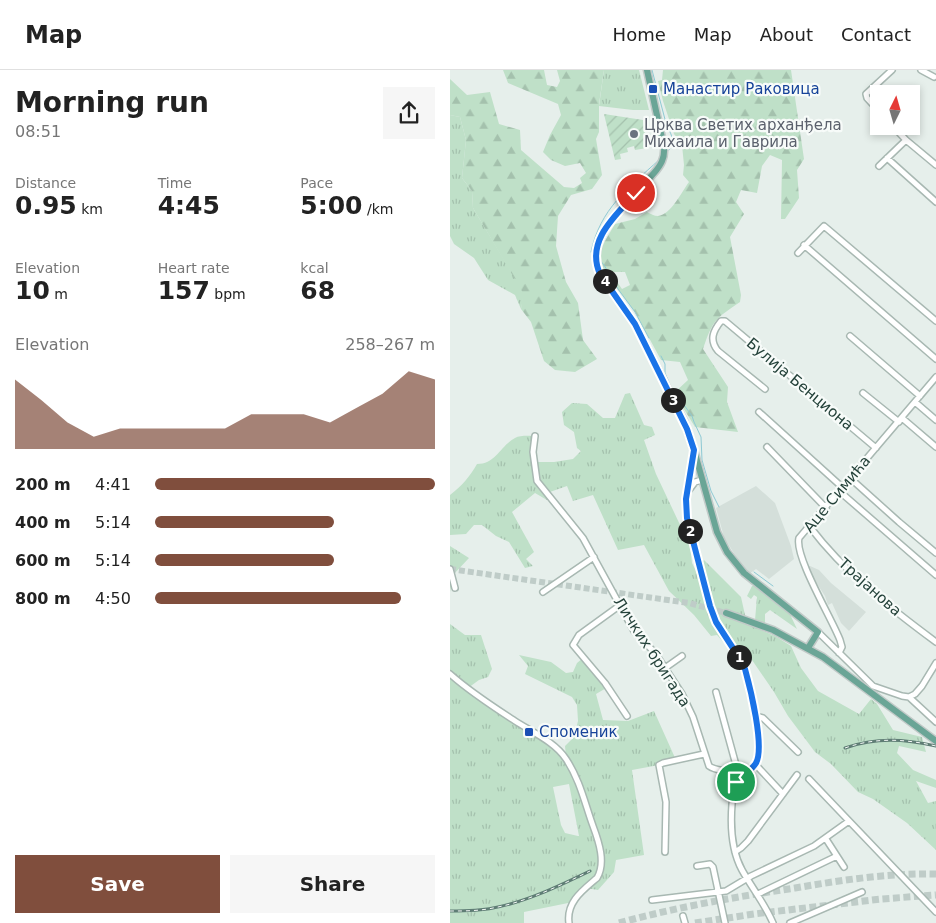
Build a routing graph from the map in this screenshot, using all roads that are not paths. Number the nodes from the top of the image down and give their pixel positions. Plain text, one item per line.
1 (647, 70) edge
2 (892, 70) edge
3 (921, 70) edge
4 (934, 77) dead end
5 (876, 85) edge
6 (870, 90) edge
7 (870, 101) edge
8 (901, 135) edge
9 (906, 140) junction
10 (887, 158) junction
11 (936, 165) edge
12 (879, 166) dead end
13 (936, 202) edge
14 (804, 245) junction
15 (798, 253) dead end
16 (936, 321) edge
17 (850, 336) dead end
18 (936, 359) edge
19 (936, 377) edge
20 (765, 390) dead end
21 (864, 393) dead end
22 (920, 396) junction
23 (915, 402) junction
24 (759, 412) dead end
25 (900, 420) junction
26 (936, 420) edge
27 (535, 436) dead end
28 (768, 447) dead end
29 (936, 447) edge
30 (876, 448) junction
31 (694, 450) junction
32 (850, 478) junction
33 (702, 479) junction
34 (689, 480) junction
35 (840, 489) junction
36 (687, 493) junction
37 (826, 508) junction
38 (810, 527) junction
39 (936, 553) edge
40 (594, 557) junction
41 (450, 570) edge
42 (936, 575) edge
43 (454, 588) dead end
44 (543, 592) dead end
45 (620, 606) junction
46 (726, 613) tunnel mouth
47 (818, 632) junction
48 (936, 642) edge
49 (808, 648) junction
50 (839, 653) junction
51 (682, 656) dead end
52 (936, 663) edge
53 (666, 668) junction
54 (450, 674) edge
55 (716, 692) dead end
56 (909, 697) junction
57 (627, 716) dead end
58 (755, 716) junction
59 (936, 722) edge
60 (936, 741) edge
61 (798, 752) dead end
62 (704, 754) junction
63 (755, 764) junction
64 (734, 773) junction
65 (797, 775) dead end
66 (739, 779) junction
67 (809, 779) dead end
68 (784, 794) junction
69 (849, 821) junction
70 (826, 839) junction
71 (664, 852) dead end
72 (735, 852) junction
73 (837, 856) junction
74 (697, 866) dead end
75 (844, 867) dead end
76 (747, 878) junction
77 (720, 892) junction
78 (862, 892) dead end
79 (758, 894) junction
80 (652, 900) dead end
81 (936, 912) edge
82 (683, 916) dead end
83 (569, 923) edge
84 (685, 923) edge
85 (725, 923) edge
86 (773, 923) edge
87 (790, 923) edge

1 - 31 main road
2 - 5 street
3 - 4 street
6 - 7 street
8 - 9 street
9 - 10 street
9 - 11 street
10 - 12 street
10 - 13 street
14 - 15 street
14 - 16 street
14 - 18 street
17 - 22 street
19 - 22 street, Аце Симића
20 - 30 street, Булија Бенциона
21 - 25 street
22 - 23 street, Аце Симића
23 - 25 street, Аце Симића
23 - 26 street
24 - 35 street
25 - 29 street
25 - 30 street, Аце Симића
27 - 40 street, Личких бригада
28 - 37 street
30 - 32 street, Аце Симића
31 - 33 main road
31 - 34 street
32 - 35 street, Аце Симића
32 - 39 street
33 - 34 street
33 - 36 street
33 - 47 main road
34 - 36 street
35 - 37 street, Аце Симића
35 - 42 street
36 - 58 street
37 - 38 street, Аце Симића
38 - 48 street, Трајанова
38 - 50 street, Аце Симића
40 - 44 street
40 - 45 street, Личких бригада
41 - 43 street
45 - 53 street, Личких бригада
45 - 57 street
46 - 49 main road
47 - 49 main road
47 - 50 street
49 - 60 main road
50 - 56 street
51 - 53 street
52 - 56 street
53 - 62 street, Личких бригада
54 - 83 street
55 - 64 street
56 - 59 street
58 - 61 street
58 - 63 street
62 - 64 street, Личких бригада
62 - 71 street
63 - 66 street
63 - 68 street
64 - 66 street
65 - 68 street
66 - 72 street
67 - 69 street
68 - 72 street
69 - 70 street
69 - 81 street
70 - 73 street
70 - 76 street
72 - 76 street
73 - 75 street
73 - 79 street
74 - 77 street
76 - 77 street
76 - 79 street
77 - 80 street
77 - 85 street
78 - 87 street
79 - 86 street
82 - 84 street

